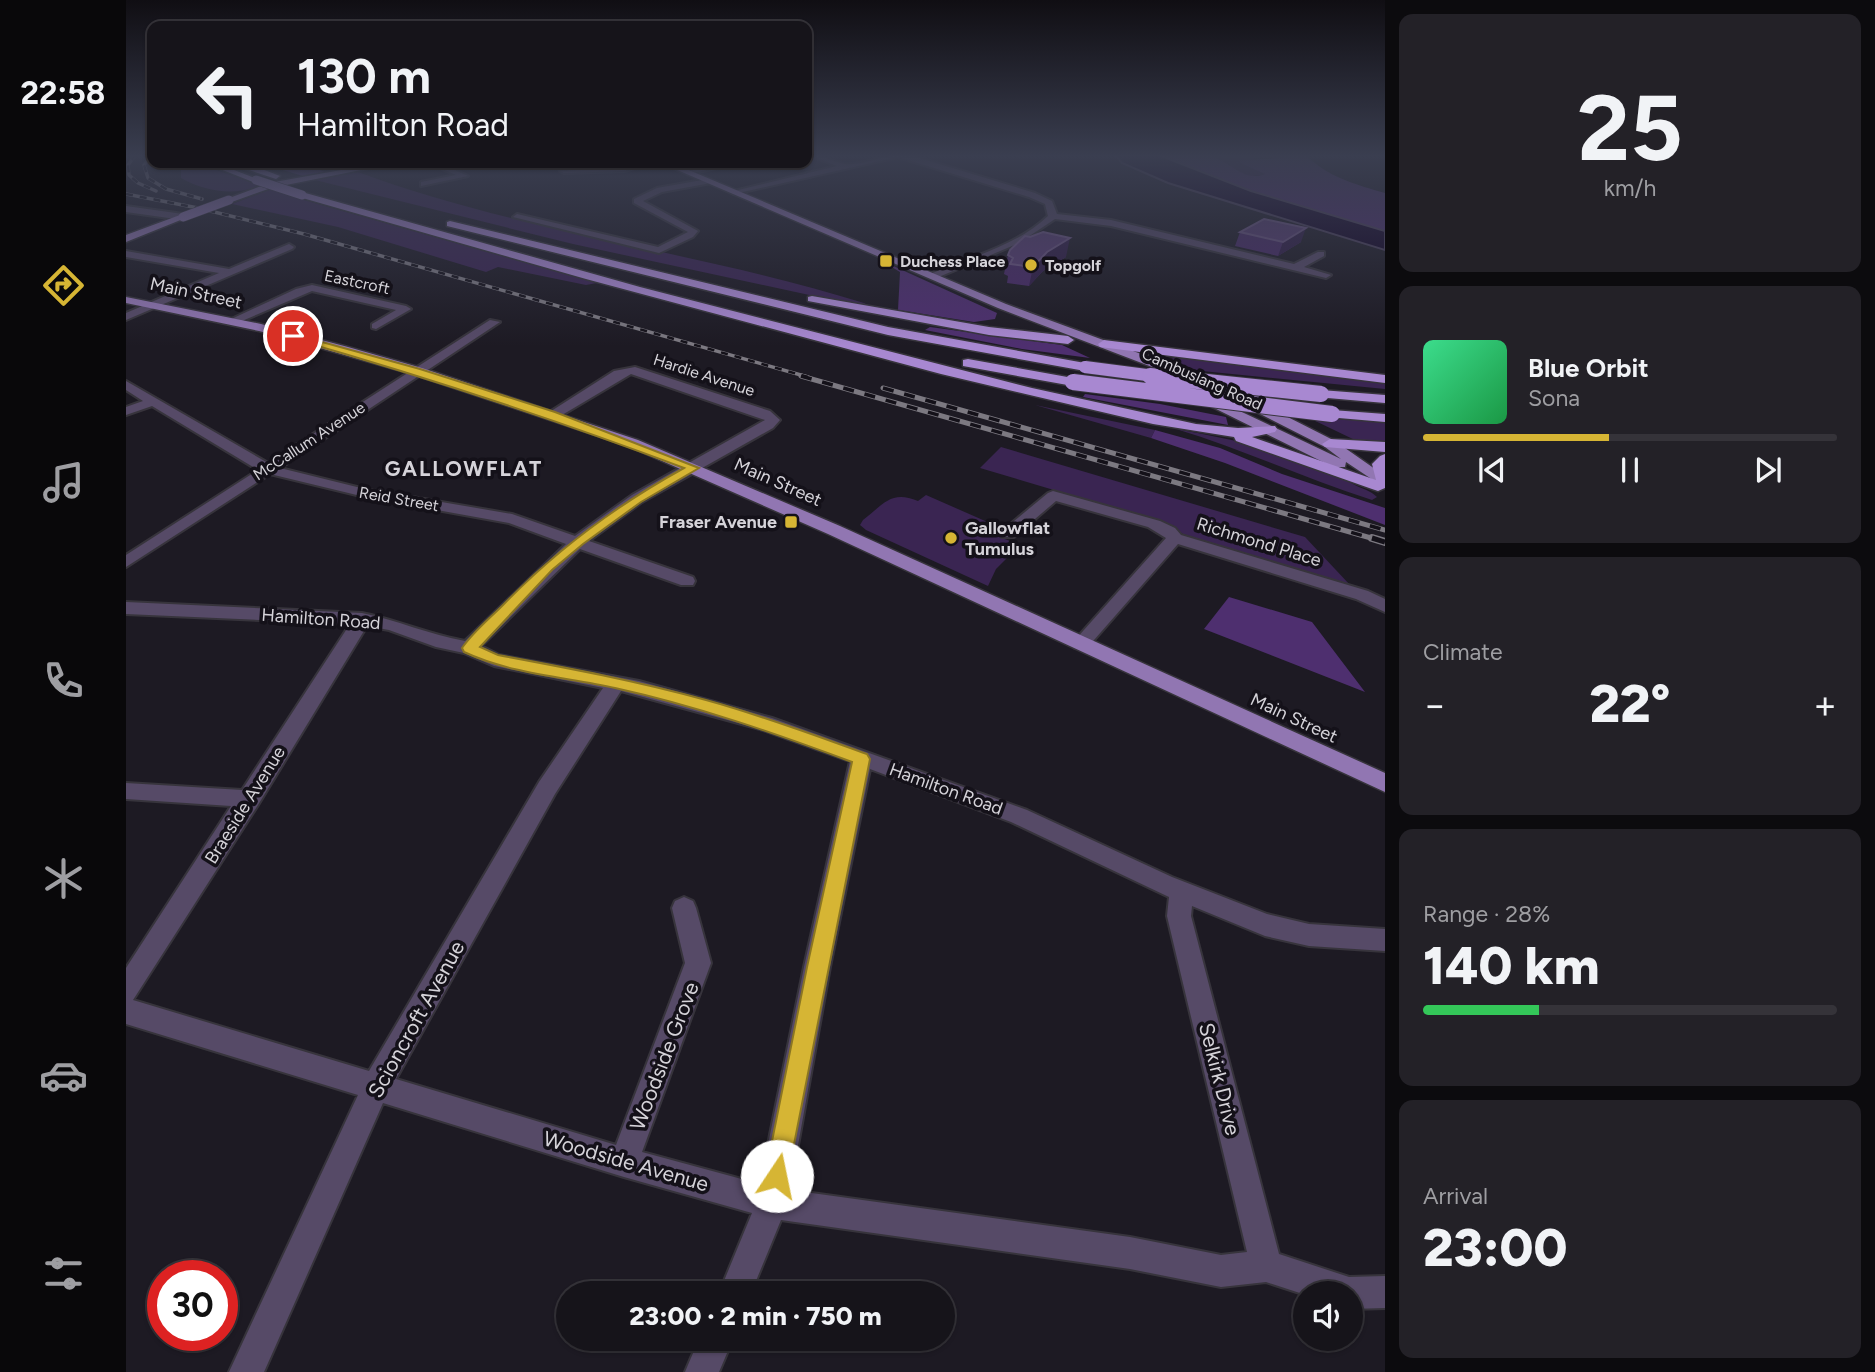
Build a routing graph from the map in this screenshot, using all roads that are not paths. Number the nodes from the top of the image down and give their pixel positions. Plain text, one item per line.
1 (181, 218) edge
2 (388, 218) edge
3 (430, 218) edge
4 (521, 218) edge
5 (669, 218) edge
6 (795, 218) edge
7 (1051, 218) edge
8 (1070, 218) edge
9 (407, 223) junction
10 (464, 227) junction
11 (126, 239) edge
12 (289, 247) dead end
13 (126, 254) edge
14 (1321, 254) dead end
15 (1296, 267) junction
16 (229, 272) junction
17 (319, 274) dead end
18 (1326, 275) dead end
19 (934, 276) junction
20 (312, 288) junction
21 (126, 300) edge
22 (154, 305) junction
23 (1002, 306) junction
24 (126, 317) edge
25 (1019, 317) junction
26 (231, 321) junction
27 (494, 322) dead end
28 (376, 326) dead end
29 (989, 331) junction
30 (1068, 340) junction
31 (1104, 344) junction
32 (1166, 351) junction
33 (1146, 359) junction
34 (416, 371) junction
35 (1155, 378) junction
36 (1385, 379) edge
37 (126, 385) edge
38 (1385, 399) edge
39 (152, 402) junction
40 (1253, 403) junction
41 (126, 411) edge
42 (551, 415) junction
43 (1385, 418) edge
44 (1218, 430) junction
45 (1275, 431) junction
46 (1330, 444) junction
47 (1385, 447) edge
48 (1385, 459) edge
49 (693, 468) junction
50 (267, 469) junction
51 (1383, 486) edge
52 (1008, 534) dead end
53 (1175, 538) junction
54 (578, 541) junction
55 (126, 562) edge
56 (687, 581) dead end
57 (1385, 606) edge
58 (126, 608) edge
59 (362, 619) junction
60 (1081, 644) junction
61 (470, 648) junction
62 (616, 683) junction
63 (861, 759) junction
64 (1385, 783) edge
65 (126, 791) edge
66 (250, 799) junction
67 (1182, 892) junction
68 (684, 908) dead end
69 (1385, 940) edge
70 (126, 991) edge
71 (126, 1011) edge
72 (377, 1086) junction
73 (624, 1162) junction
74 (772, 1203) junction
75 (1266, 1266) junction
76 (740, 1281) edge
77 (1385, 1292) edge
78 (711, 1351) edge
79 (246, 1372) edge
80 (702, 1372) edge

1 - 11 main road
2 - 9 highway, bridge
3 - 10 highway
4 - 5 street
6 - 19 main road, Cambuslang Road
7 - 19 street
8 - 15 street
9 - 43 highway, bridge
9 - 44 highway
10 - 29 highway
10 - 38 highway, bridge
12 - 16 street
13 - 16 street
14 - 15 street
15 - 18 street
16 - 22 street
17 - 20 street
19 - 23 main road, Cambuslang Road
20 - 26 street, Eastcroft
20 - 28 street, Eastcroft
21 - 22 main road, Main Street
22 - 24 street
22 - 26 main road, Main Street
23 - 25 main road, Cambuslang Road
23 - 31 main road, Cambuslang Road
25 - 29 highway
25 - 30 main road, Cambuslang Road
26 - 34 main road, Main Street
27 - 34 street, McCallum Avenue
29 - 30 highway
30 - 31 main road
30 - 35 main road, Cambuslang Road
31 - 32 highway
31 - 33 main road, Cambuslang Road
32 - 33 highway
32 - 36 highway
33 - 35 main road
33 - 40 main road, Cambuslang Road
34 - 42 main road, Main Street
34 - 50 street, McCallum Avenue
35 - 45 main road, Cambuslang Road
37 - 39 street, Reid Street
39 - 41 street
39 - 50 street, Reid Street
40 - 45 main road
40 - 46 main road, Cambuslang Road
42 - 49 main road, Main Street
42 - 49 street, Hardie Avenue
44 - 45 highway
44 - 51 highway
45 - 46 main road
45 - 51 main road, Cambuslang Road
46 - 47 highway
46 - 51 main road, Cambuslang Road
48 - 51 highway
49 - 54 street
49 - 60 main road, Main Street
50 - 54 street, Reid Street
50 - 55 street, McCallum Avenue
52 - 53 street
53 - 57 street, Richmond Place
53 - 60 street, Richmond Place
54 - 56 street, Reid Street
54 - 61 street
58 - 59 street, Hamilton Road
59 - 61 street, Hamilton Road
59 - 66 street, Braeside Avenue
60 - 64 main road, Main Street
61 - 62 street, Hamilton Road
62 - 63 street, Hamilton Road
62 - 72 street, Scioncroft Avenue
63 - 67 street, Hamilton Road
63 - 74 street
65 - 66 street
66 - 70 street, Braeside Avenue
67 - 69 street, Hamilton Road
67 - 75 street, Selkirk Drive
68 - 73 street, Woodside Grove
71 - 72 street, Woodside Avenue
72 - 73 street, Woodside Avenue
72 - 79 street, Scioncroft Avenue
73 - 74 street, Woodside Avenue
74 - 75 street, Woodside Avenue
74 - 76 street
75 - 77 street, Woodside Avenue
78 - 80 street

